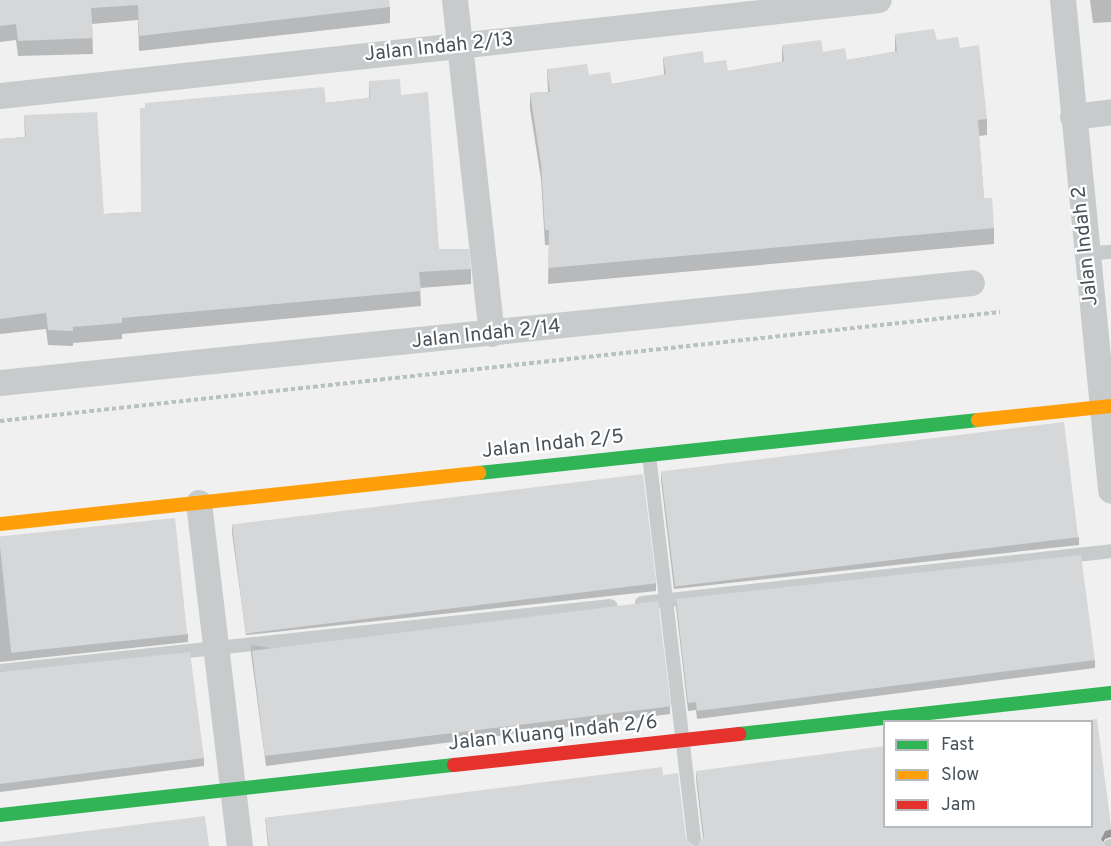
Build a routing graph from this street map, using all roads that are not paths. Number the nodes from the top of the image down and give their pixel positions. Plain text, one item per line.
1 (455, 0) edge
2 (879, 0) edge
3 (1063, 0) edge
4 (460, 45) junction
5 (0, 96) edge
6 (1111, 112) edge
7 (1073, 117) junction
8 (1111, 252) edge
9 (1086, 254) junction
10 (972, 283) dead end
11 (492, 334) junction
12 (0, 383) edge
13 (1107, 406) edge
14 (649, 455) junction
15 (1111, 491) edge
16 (199, 503) junction
17 (0, 524) edge
18 (1111, 551) edge
19 (666, 600) junction
20 (216, 648) junction
21 (0, 671) edge
22 (1111, 693) edge
23 (683, 740) junction
24 (234, 789) junction
25 (0, 815) edge
26 (240, 846) edge
27 (695, 846) edge

1 - 4 street
2 - 4 street, Jalan Indah 2/13
3 - 7 street, Jalan Indah 2
4 - 5 street, Jalan Indah 2/13
4 - 11 street
6 - 7 street
7 - 9 street, Jalan Indah 2
8 - 9 lane
9 - 13 street, Jalan Indah 2
10 - 11 street, Jalan Indah 2/14
11 - 12 street, Jalan Indah 2/14
13 - 14 street, Jalan Indah 2/5
13 - 15 street, Jalan Indah 2
14 - 16 street, Jalan Indah 2/5
14 - 19 lane
16 - 17 street, Jalan Indah 2/5
16 - 20 street
18 - 19 lane
19 - 20 lane
19 - 23 lane
20 - 21 lane
20 - 24 street
22 - 23 street, Jalan Kluang Indah 2/6
23 - 24 street, Jalan Kluang Indah 2/6
23 - 27 lane
24 - 25 street, Jalan Kluang Indah 2/6
24 - 26 street

